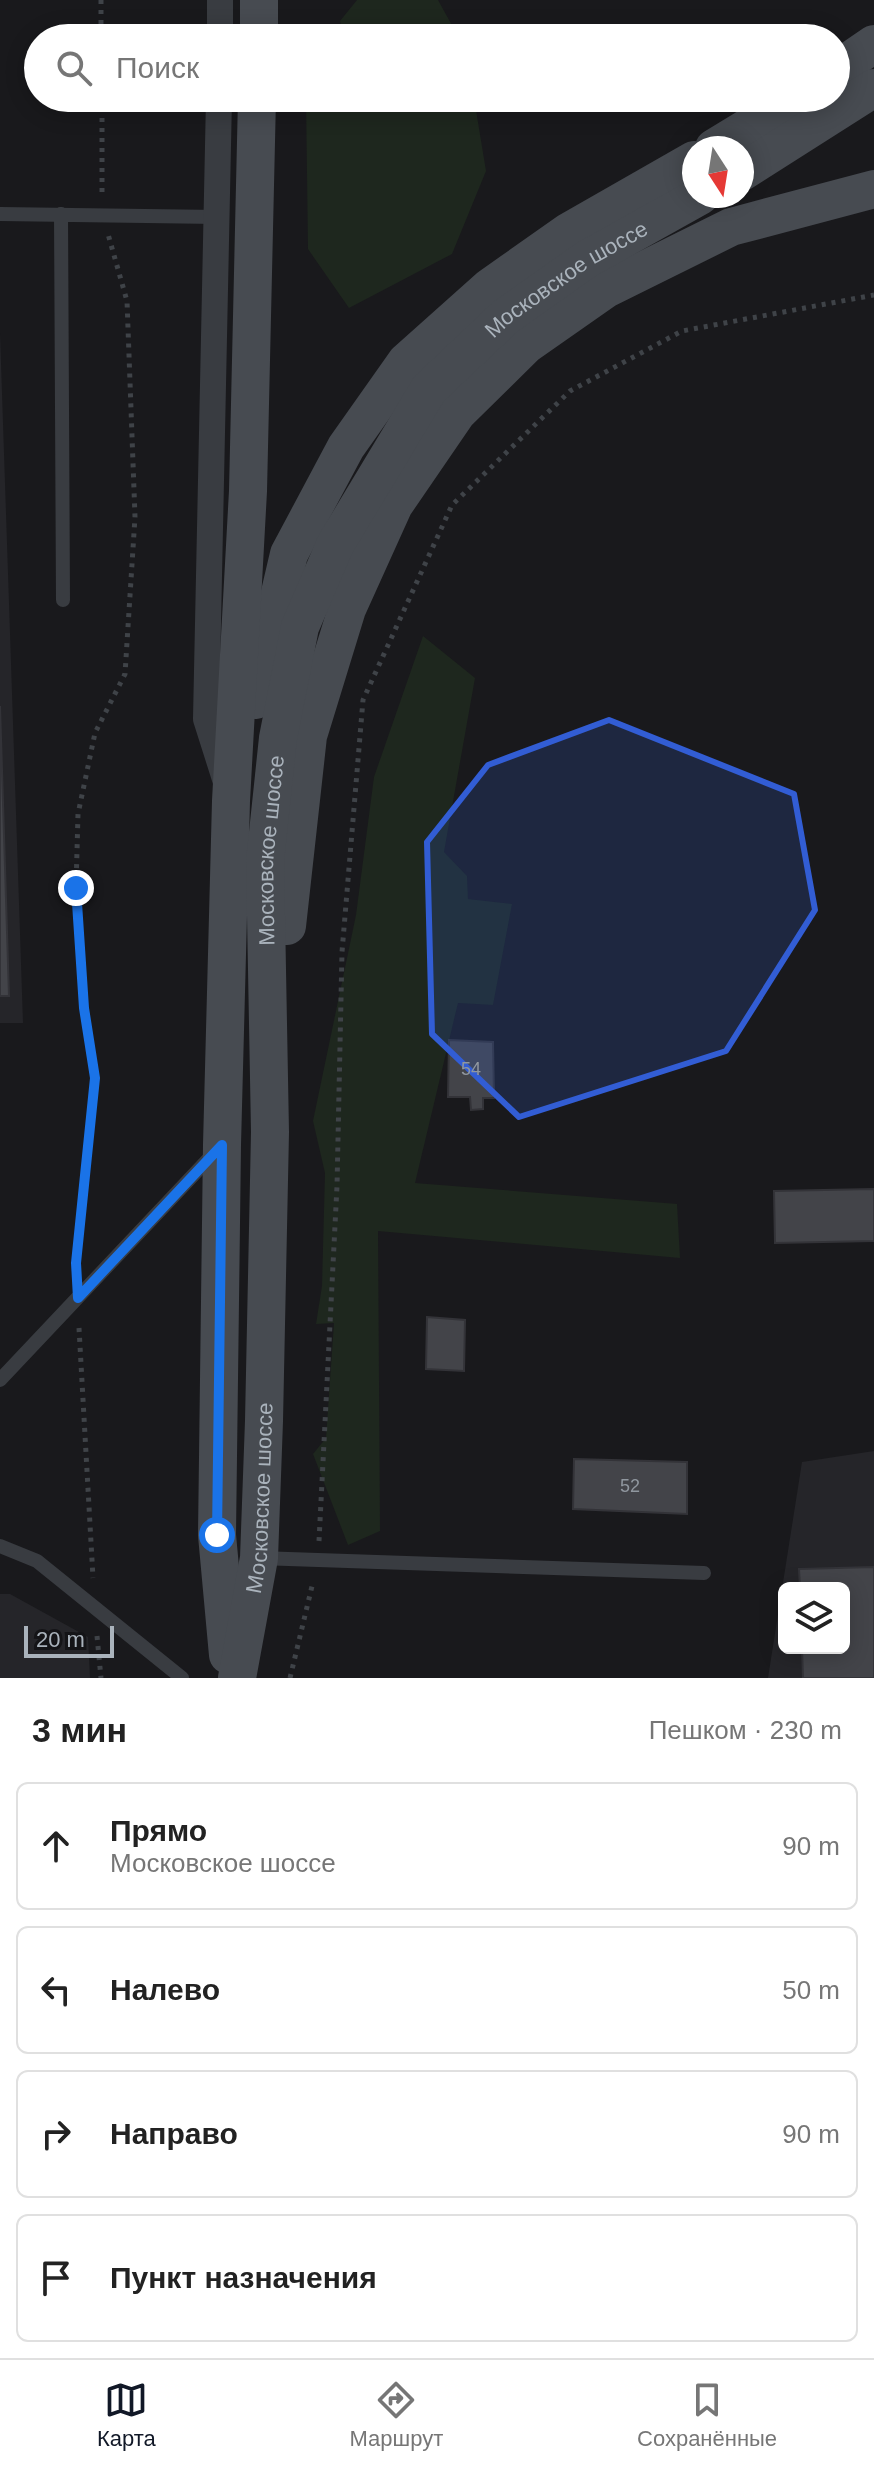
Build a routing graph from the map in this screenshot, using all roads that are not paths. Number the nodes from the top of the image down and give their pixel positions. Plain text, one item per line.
1 (220, 0) edge
2 (259, 0) edge
3 (220, 24) edge
4 (259, 24) edge
5 (874, 44) edge
6 (850, 60) edge
7 (874, 88) edge
8 (850, 103) edge
9 (219, 112) edge
10 (257, 112) edge
11 (773, 112) edge
12 (836, 112) edge
13 (734, 136) edge
14 (754, 164) edge
15 (682, 167) edge
16 (874, 189) edge
17 (682, 206) edge
18 (0, 214) edge
19 (61, 214) junction
20 (218, 217) junction
21 (63, 600) dead end
22 (231, 801) junction
23 (265, 861) junction
24 (270, 1132) junction
25 (222, 1145) junction
26 (0, 1380) edge
27 (0, 1546) edge
28 (259, 1558) junction
29 (704, 1573) dead end
30 (182, 1678) edge
31 (230, 1678) edge
32 (237, 1678) edge

1 - 3 street
2 - 4 main road
5 - 6 main road
7 - 8 main road
9 - 20 street
10 - 22 main road
11 - 13 main road
12 - 14 main road
15 - 22 main road
16 - 24 main road
17 - 23 main road, Московское шоссе
18 - 19 lane
19 - 20 lane
19 - 21 lane
20 - 22 street
22 - 23 street
22 - 25 main road, Московское шоссе
23 - 24 main road, Московское шоссе
24 - 28 main road, Московское шоссе
25 - 26 lane
25 - 31 main road, Московское шоссе
27 - 30 lane
28 - 29 lane
28 - 32 main road, Московское шоссе

